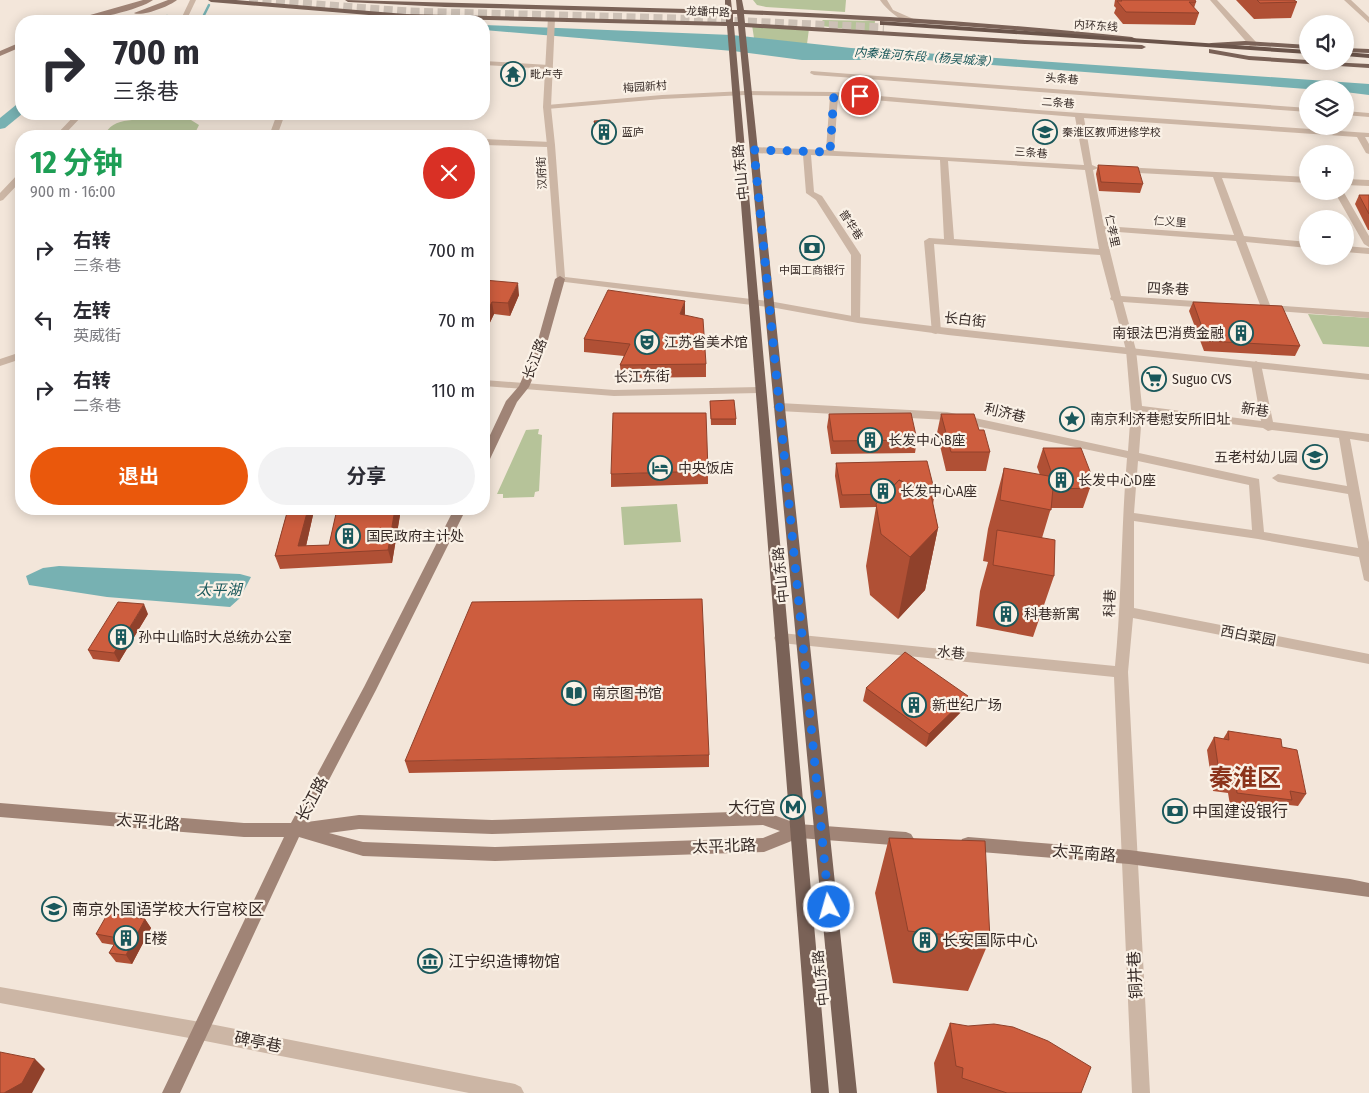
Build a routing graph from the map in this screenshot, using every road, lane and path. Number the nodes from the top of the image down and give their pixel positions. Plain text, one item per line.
1 (150, 0) edge
2 (174, 0) edge
3 (193, 0) edge
4 (211, 0) edge
5 (348, 0) edge
6 (728, 0) edge
7 (739, 0) edge
8 (884, 0) edge
9 (1206, 0) edge
10 (1213, 0) edge
11 (1347, 0) edge
12 (632, 10) junction
13 (729, 12) junction
14 (740, 12) junction
15 (98, 15) edge
16 (125, 15) edge
17 (186, 15) edge
18 (393, 15) edge
19 (821, 16) junction
20 (490, 19) edge
21 (632, 20) junction
22 (914, 21) junction
23 (1369, 21) edge
24 (551, 22) junction
25 (729, 24) junction
26 (741, 24) junction
27 (822, 30) junction
28 (15, 40) edge
29 (1154, 42) junction
30 (1249, 43) junction
31 (0, 46) edge
32 (1299, 46) edge
33 (15, 47) edge
34 (1142, 47) junction
35 (1212, 48) junction
36 (1354, 50) edge
37 (1369, 51) edge
38 (1299, 52) edge
39 (0, 54) edge
40 (738, 55) junction
41 (1354, 55) edge
42 (1299, 56) edge
43 (1369, 56) edge
44 (1354, 60) edge
45 (1369, 61) edge
46 (490, 63) edge
47 (816, 64) dead end
48 (1369, 66) edge
49 (549, 67) junction
50 (812, 83) junction
51 (743, 94) junction
52 (834, 94) junction
53 (547, 107) junction
54 (1299, 110) edge
55 (1354, 114) edge
56 (1079, 115) junction
57 (1369, 115) edge
58 (74, 120) edge
59 (65, 130) edge
60 (1364, 135) edge
61 (490, 142) edge
62 (551, 144) junction
63 (754, 150) junction
64 (1369, 151) edge
65 (807, 152) junction
66 (830, 152) junction
67 (944, 158) junction
68 (1087, 168) junction
69 (1217, 176) junction
70 (1299, 180) edge
71 (15, 182) edge
72 (1354, 182) edge
73 (1369, 183) edge
74 (0, 198) edge
75 (1343, 200) edge
76 (1099, 228) junction
77 (1240, 239) junction
78 (949, 242) junction
79 (1299, 244) edge
80 (1369, 244) edge
81 (1354, 249) edge
82 (1369, 250) edge
83 (1104, 252) junction
84 (560, 279) junction
85 (1115, 299) junction
86 (752, 302) junction
87 (769, 304) junction
88 (1219, 306) edge
89 (1369, 315) edge
90 (855, 319) junction
91 (936, 331) junction
92 (1131, 350) junction
93 (15, 357) edge
94 (0, 363) edge
95 (1256, 364) junction
96 (1369, 377) edge
97 (490, 384) edge
98 (524, 387) junction
99 (760, 390) junction
100 (779, 407) junction
101 (1137, 409) junction
102 (1268, 427) junction
103 (1344, 435) junction
104 (1369, 438) edge
105 (490, 447) edge
106 (1132, 457) junction
107 (1278, 478) dead end
108 (1354, 492) junction
109 (457, 515) edge
110 (1128, 516) junction
111 (1364, 521) edge
112 (1258, 535) junction
113 (1366, 554) junction
114 (1369, 577) edge
115 (1127, 612) junction
116 (781, 638) junction
117 (802, 640) junction
118 (1369, 659) edge
119 (1121, 672) junction
120 (0, 810) edge
121 (295, 830) junction
122 (798, 831) junction
123 (822, 833) junction
124 (921, 841) edge
125 (951, 843) edge
126 (1129, 857) junction
127 (1369, 890) edge
128 (0, 995) edge
129 (200, 1031) junction
130 (171, 1093) edge
131 (515, 1093) edge
132 (820, 1093) edge
133 (848, 1093) edge
134 (1141, 1093) edge

1 - 15 main road
2 - 16 main road
3 - 17 street
4 - 18 main road, 龙蟠中路
5 - 12 main road, 龙蟠中路
6 - 13 main road
7 - 14 main road
8 - 22 street
9 - 30 street
10 - 30 street
11 - 23 street
12 - 13 main road, 龙蟠中路
12 - 21 main road
13 - 14 main road, 龙蟠中路
13 - 25 main road
14 - 19 main road, 龙蟠中路
14 - 26 main road
19 - 22 main road, 龙蟠中路
19 - 27 main road
20 - 24 main road, 龙蟠中路
21 - 24 main road, 龙蟠中路
21 - 25 main road, 龙蟠中路
22 - 29 main road, 龙蟠中路
24 - 49 street, 汉府街
25 - 26 main road, 龙蟠中路
25 - 40 main road
26 - 27 main road, 龙蟠中路
26 - 40 main road
27 - 34 main road, 龙蟠中路
28 - 31 main road
29 - 34 highway, 内环东线
29 - 35 highway, 内环东线
30 - 32 main road
30 - 35 main road
33 - 39 main road
34 - 35 highway, 内环东线
35 - 38 highway, 内环东线
35 - 42 highway, 内环东线
35 - 48 main road
36 - 37 main road
40 - 51 main road, 中山东路
41 - 43 highway
44 - 45 highway
46 - 49 street
47 - 50 street
49 - 53 street, 汉府街
50 - 51 street, 二条巷
50 - 52 street, 二条巷
50 - 54 street, 头条巷
51 - 53 street, 梅园新村
51 - 63 main road, 中山东路
51 - 86 main road, 中山东路
52 - 56 street, 二条巷
52 - 66 street
53 - 62 street, 汉府街
55 - 57 street
56 - 60 street, 二条巷
56 - 68 street, 仁孝里
58 - 59 street
60 - 64 street
61 - 62 street
62 - 84 street, 汉府街
63 - 65 street, 三条巷
63 - 87 main road, 中山东路
65 - 66 street, 三条巷
65 - 90 street, 普华巷
66 - 67 street, 三条巷
67 - 68 street, 三条巷
67 - 78 street
68 - 69 street, 三条巷
68 - 76 street, 仁孝里
69 - 70 street, 三条巷
69 - 77 street
71 - 74 street
72 - 73 street
75 - 80 street
76 - 77 street, 仁义里
76 - 83 street, 仁孝里
77 - 79 street, 仁义里
77 - 89 street
78 - 83 street
78 - 91 street
81 - 82 street
83 - 85 street, 仁孝里
84 - 86 street, 长白街
84 - 98 main road, 长江路
85 - 88 street, 四条巷
85 - 92 street, 仁孝里
86 - 87 street, 长白街
86 - 99 main road, 中山东路
87 - 90 street, 长白街
87 - 100 main road, 中山东路
90 - 91 street, 长白街
91 - 92 street, 长白街
92 - 95 street, 长白街
92 - 101 street, 科巷
93 - 94 street
95 - 96 street, 长白街
95 - 102 street
97 - 98 street, 长江东街
98 - 99 street, 长江东街
98 - 105 main road, 长江路
99 - 116 main road, 中山东路
100 - 106 street, 利济巷
100 - 117 main road, 中山东路
101 - 102 street, 新巷
101 - 106 street, 科巷
102 - 103 street, 新巷
103 - 104 street, 新巷
103 - 108 street
106 - 110 street, 科巷
106 - 112 street, 利济巷
107 - 108 street
108 - 111 street
109 - 121 main road, 长江路
110 - 112 street
110 - 115 street, 科巷
111 - 113 street
112 - 113 street
113 - 114 street
115 - 118 street, 西白菜园
115 - 119 street, 科巷
116 - 117 street, 水巷
116 - 122 main road, 中山东路
117 - 119 street, 水巷
117 - 123 main road, 中山东路
119 - 126 street, 科巷
120 - 121 main road, 太平北路
121 - 122 main road, 太平北路
121 - 122 main road, 太平北路
121 - 129 main road, 长江路
122 - 123 main road
122 - 132 main road, 中山东路
123 - 124 main road
123 - 133 main road, 中山东路
125 - 126 main road, 太平南路
126 - 127 main road, 太平南路
126 - 134 street, 铜井巷
128 - 129 street, 碑亭巷
129 - 130 main road, 长江路
129 - 131 street, 碑亭巷

